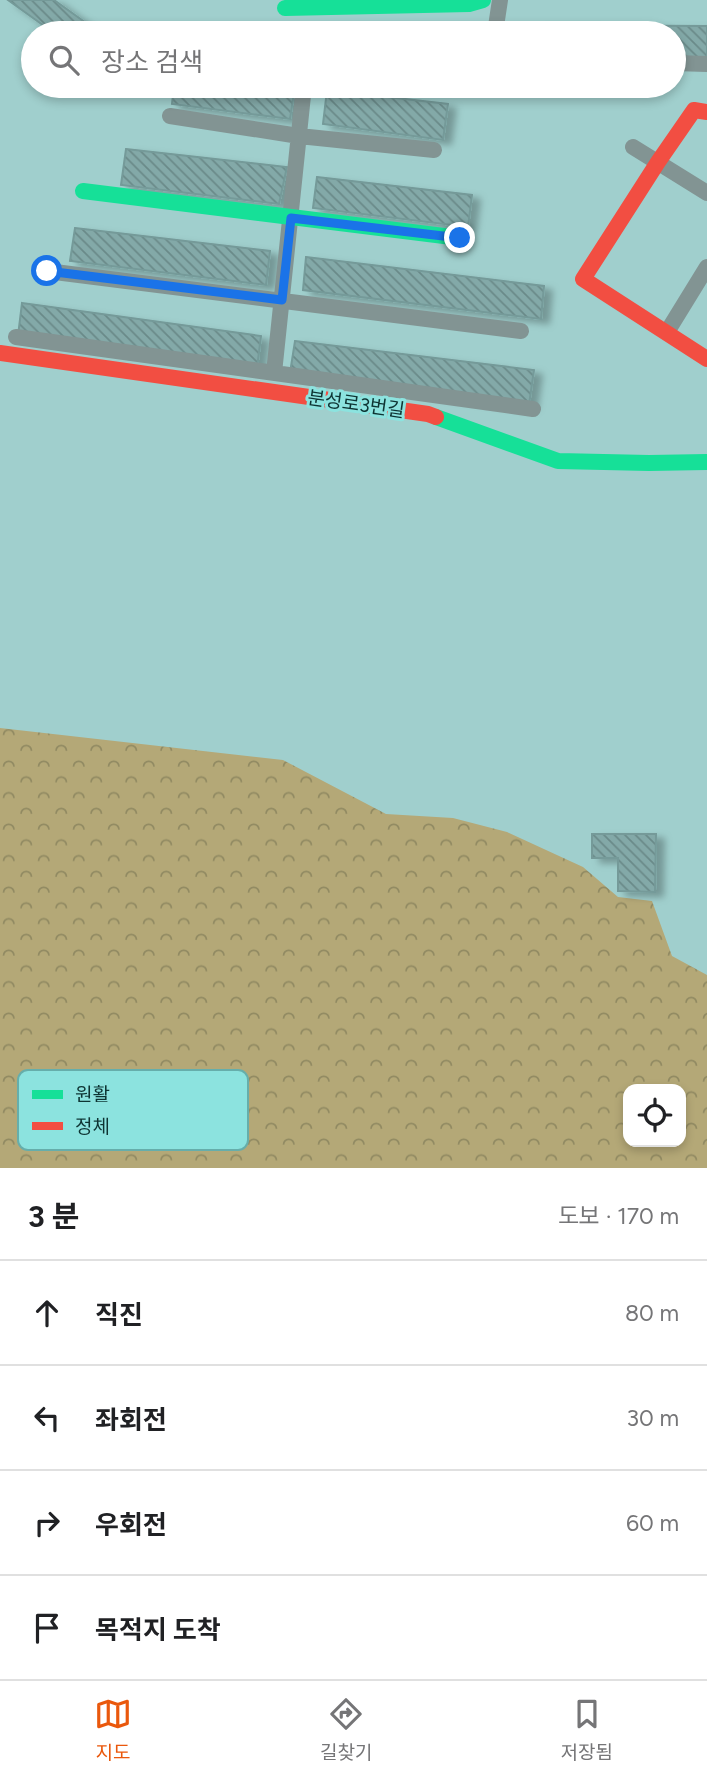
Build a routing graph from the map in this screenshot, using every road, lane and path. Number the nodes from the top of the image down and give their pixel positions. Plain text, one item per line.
1 (483, 0) edge
2 (500, 0) edge
3 (285, 8) dead end
4 (497, 21) edge
5 (686, 64) edge
6 (707, 64) edge
7 (303, 98) edge
8 (707, 112) edge
9 (170, 116) dead end
10 (299, 136) junction
11 (633, 147) dead end
12 (433, 150) dead end
13 (658, 162) junction
14 (83, 191) dead end
15 (707, 194) edge
16 (291, 218) junction
17 (460, 238) dead end
18 (707, 267) edge
19 (47, 271) dead end
20 (282, 300) junction
21 (521, 331) dead end
22 (667, 332) junction
23 (16, 337) dead end
24 (0, 353) edge
25 (707, 359) edge
26 (274, 373) junction
27 (533, 409) dead end
28 (707, 462) edge

1 - 3 street
2 - 4 street
5 - 6 street
7 - 10 street
8 - 13 street
9 - 10 street
10 - 12 street
10 - 16 street
11 - 13 street
13 - 15 street
13 - 22 street
14 - 16 street
16 - 17 street
16 - 20 street
18 - 22 street
19 - 20 street
20 - 21 street
20 - 26 street
22 - 25 street
23 - 26 street
24 - 28 street, 분성로3번길
26 - 27 street

